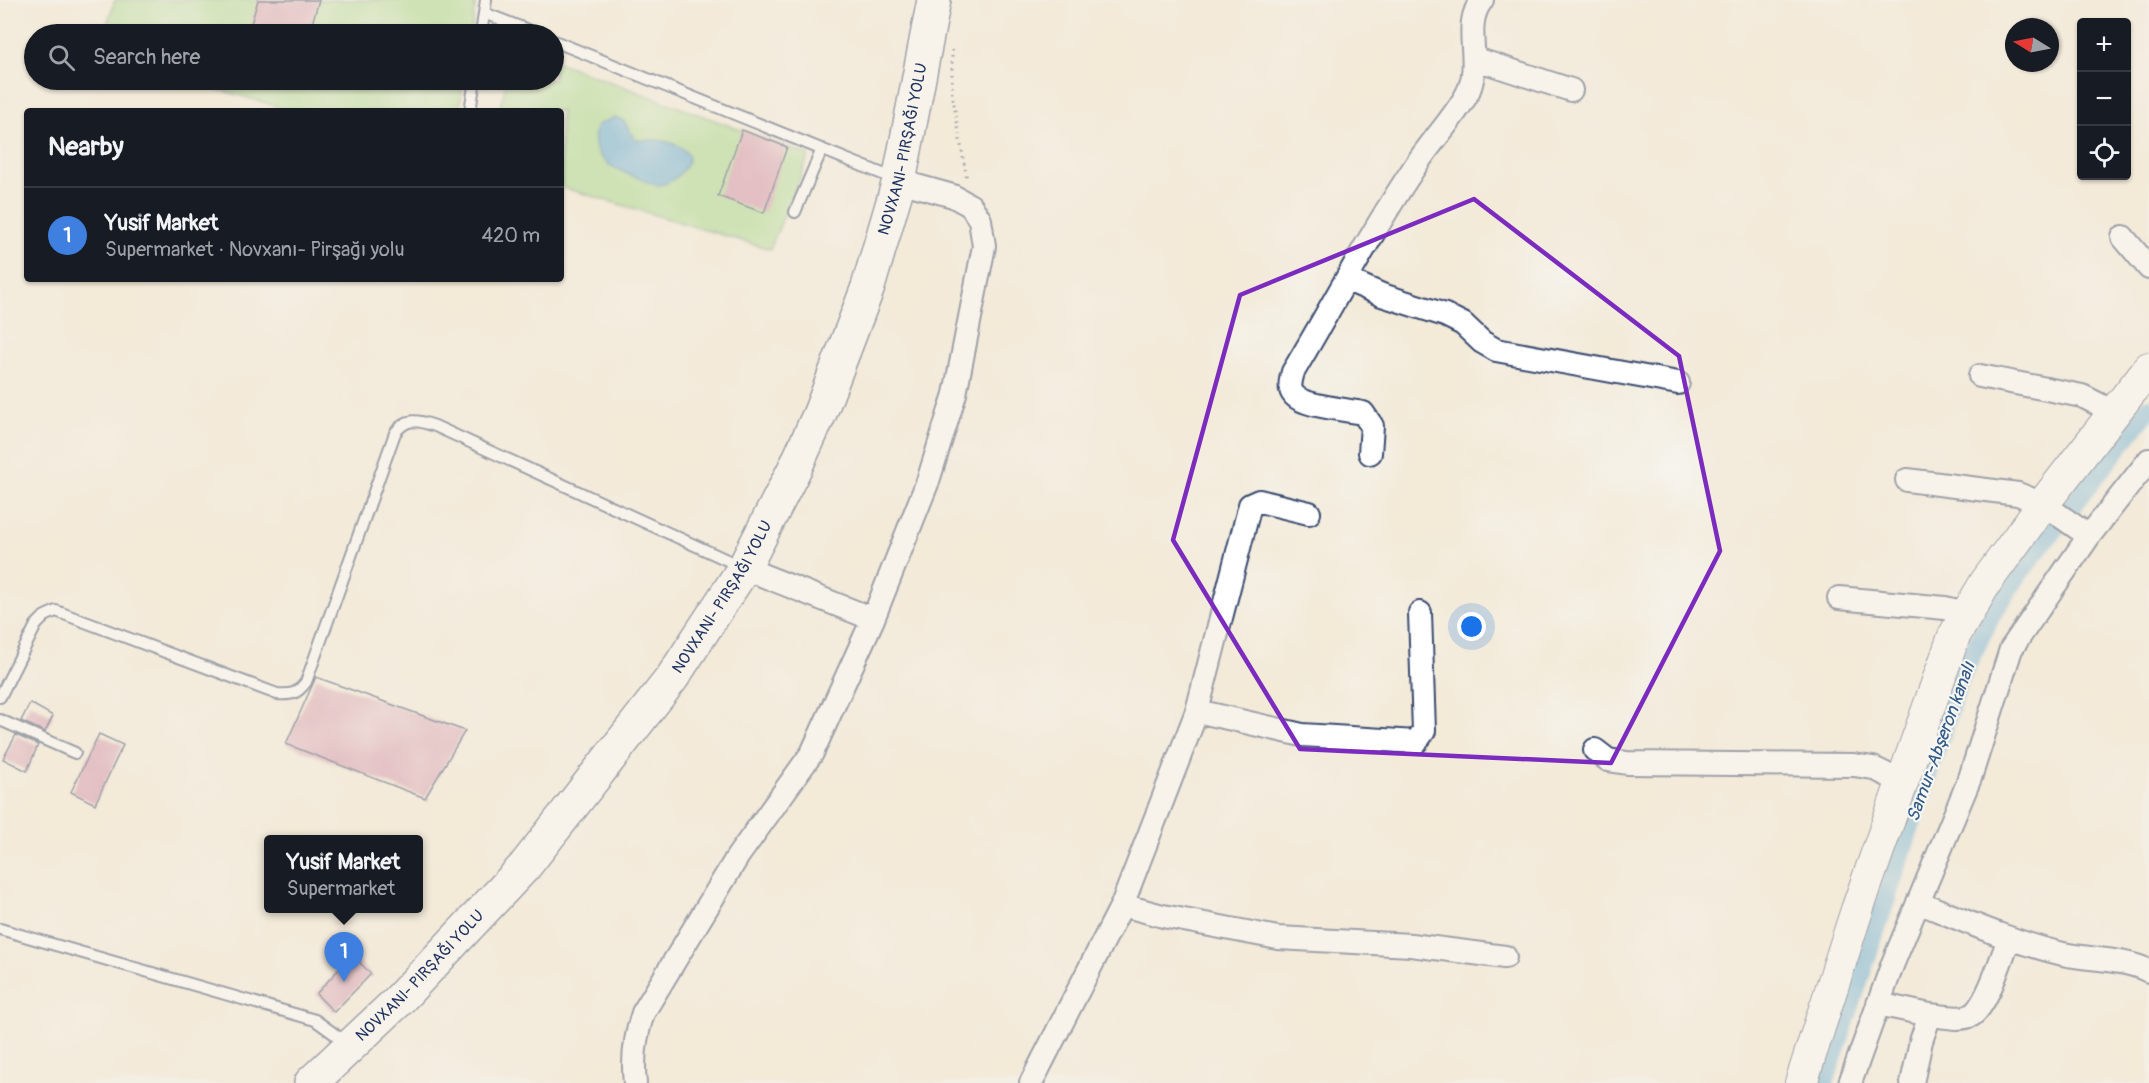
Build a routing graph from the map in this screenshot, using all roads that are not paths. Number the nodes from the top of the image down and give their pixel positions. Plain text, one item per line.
1 (486, 0) edge
2 (934, 0) edge
3 (1482, 0) edge
4 (484, 13) junction
5 (482, 24) edge
6 (512, 24) edge
7 (564, 45) edge
8 (1476, 59) junction
9 (473, 90) edge
10 (1571, 90) dead end
11 (470, 108) edge
12 (822, 149) junction
13 (899, 181) junction
14 (795, 212) dead end
15 (2123, 237) dead end
16 (2149, 268) edge
17 (1348, 280) junction
18 (2149, 368) edge
19 (1980, 376) dead end
20 (1678, 383) dead end
21 (2114, 412) junction
22 (1370, 453) dead end
23 (2149, 460) edge
24 (1907, 480) dead end
25 (2043, 504) junction
26 (1309, 513) dead end
27 (2089, 536) junction
28 (744, 568) junction
29 (1839, 597) dead end
30 (1420, 613) dead end
31 (1966, 613) junction
32 (873, 619) junction
33 (0, 697) edge
34 (1197, 711) junction
35 (0, 720) edge
36 (1595, 750) dead end
37 (75, 753) dead end
38 (1902, 782) junction
39 (1918, 902) junction
40 (1122, 905) junction
41 (0, 929) edge
42 (2009, 939) junction
43 (1505, 957) dead end
44 (2148, 964) edge
45 (1878, 1004) junction
46 (1930, 1015) junction
47 (349, 1045) junction
48 (311, 1083) edge
49 (634, 1083) edge
50 (1031, 1083) edge
51 (1801, 1083) edge
52 (1850, 1083) edge
53 (1912, 1083) edge

1 - 4 lane
2 - 13 main road
3 - 8 street
4 - 5 lane
4 - 6 lane
7 - 12 lane
8 - 10 street
8 - 17 street
9 - 11 lane
12 - 13 lane
12 - 14 lane
13 - 28 main road
13 - 32 street
15 - 16 street
17 - 20 street
17 - 22 street
18 - 21 street
19 - 21 street
21 - 25 street
23 - 27 street
24 - 25 street
25 - 27 street
25 - 31 street
26 - 34 street
27 - 39 street
28 - 32 street
28 - 33 lane
28 - 47 main road
29 - 31 street
30 - 34 street
31 - 38 street
32 - 49 street
34 - 40 street
35 - 37 lane
36 - 38 street
38 - 51 street
39 - 42 street
39 - 45 street
40 - 43 street
40 - 50 street
41 - 47 lane
42 - 44 street
42 - 46 street
45 - 46 street
45 - 52 street
46 - 53 street
47 - 48 main road

